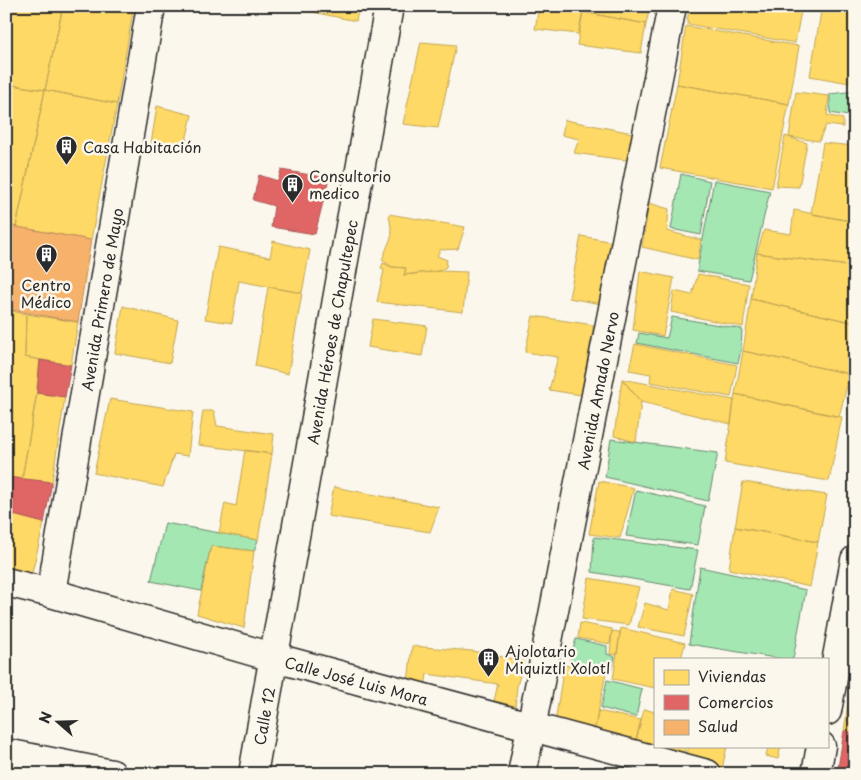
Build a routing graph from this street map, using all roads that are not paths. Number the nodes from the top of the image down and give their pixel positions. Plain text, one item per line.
1 (151, 6) edge
2 (389, 6) edge
3 (672, 6) edge
4 (855, 560) edge
5 (6, 582) edge
6 (51, 593) junction
7 (272, 657) junction
8 (828, 706) edge
9 (531, 726) junction
10 (821, 748) edge
11 (6, 753) edge
12 (112, 774) edge
13 (253, 774) edge
14 (522, 774) edge
15 (707, 774) edge
16 (816, 774) edge

1 - 6 street, Avenida Primero de Mayo
2 - 7 street, Avenida Héroes de Chapultepec
3 - 9 street, Avenida Amado Nervo
4 - 8 street
5 - 6 street, Calle José Luis Mora
6 - 7 street, Calle José Luis Mora
7 - 9 street, Calle José Luis Mora
7 - 13 street, Calle 12
9 - 14 street, Avenida Amado Nervo
9 - 15 street, Calle José Luis Mora
10 - 16 street
11 - 12 street

